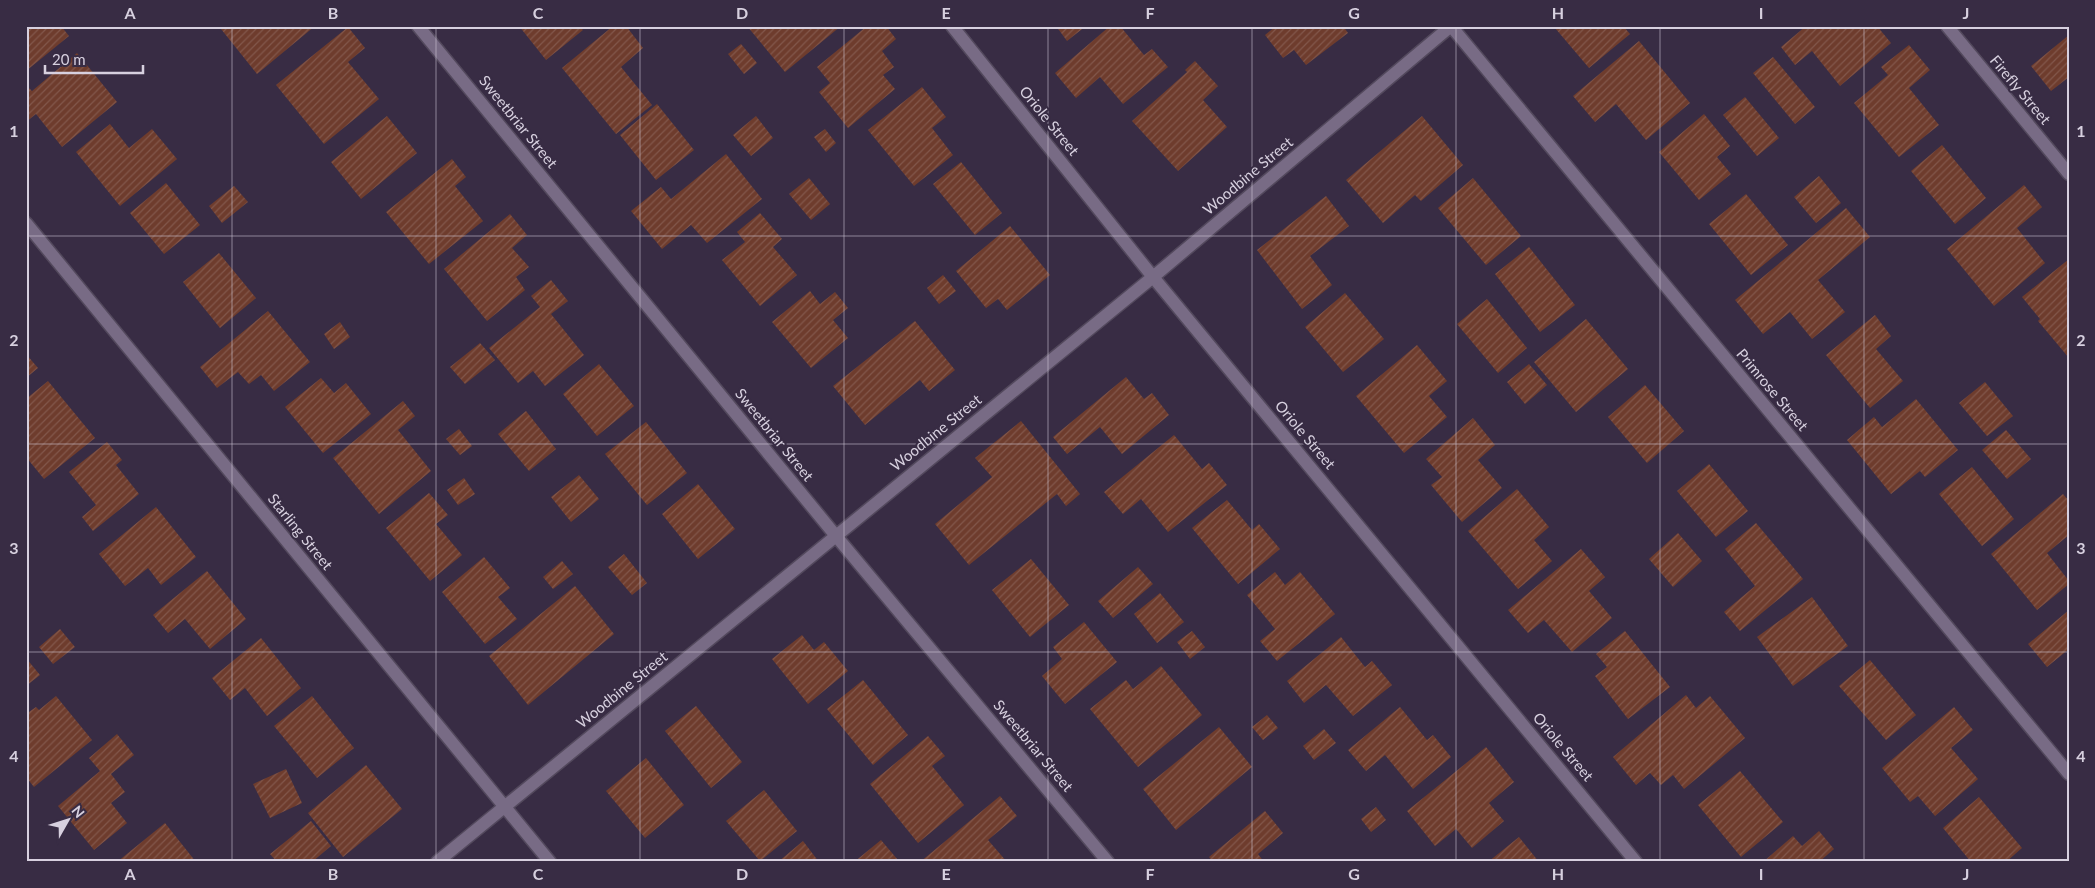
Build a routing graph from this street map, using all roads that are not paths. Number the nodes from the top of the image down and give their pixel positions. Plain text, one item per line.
1 (418, 26) edge
2 (952, 26) edge
3 (1451, 26) edge
4 (1947, 26) edge
5 (2069, 174) edge
6 (26, 223) edge
7 (1154, 277) junction
8 (836, 536) junction
9 (2069, 774) edge
10 (504, 807) junction
11 (438, 862) edge
12 (550, 862) edge
13 (1108, 862) edge
14 (1636, 862) edge

1 - 8 street, Sweetbriar Street
2 - 7 street, Oriole Street
3 - 7 street, Woodbine Street
3 - 9 street, Primrose Street
4 - 5 street, Firefly Street
6 - 10 street, Starling Street
7 - 8 street, Woodbine Street
7 - 14 street, Oriole Street
8 - 10 street, Woodbine Street
8 - 13 street, Sweetbriar Street
10 - 11 street, Woodbine Street
10 - 12 street, Starling Street

